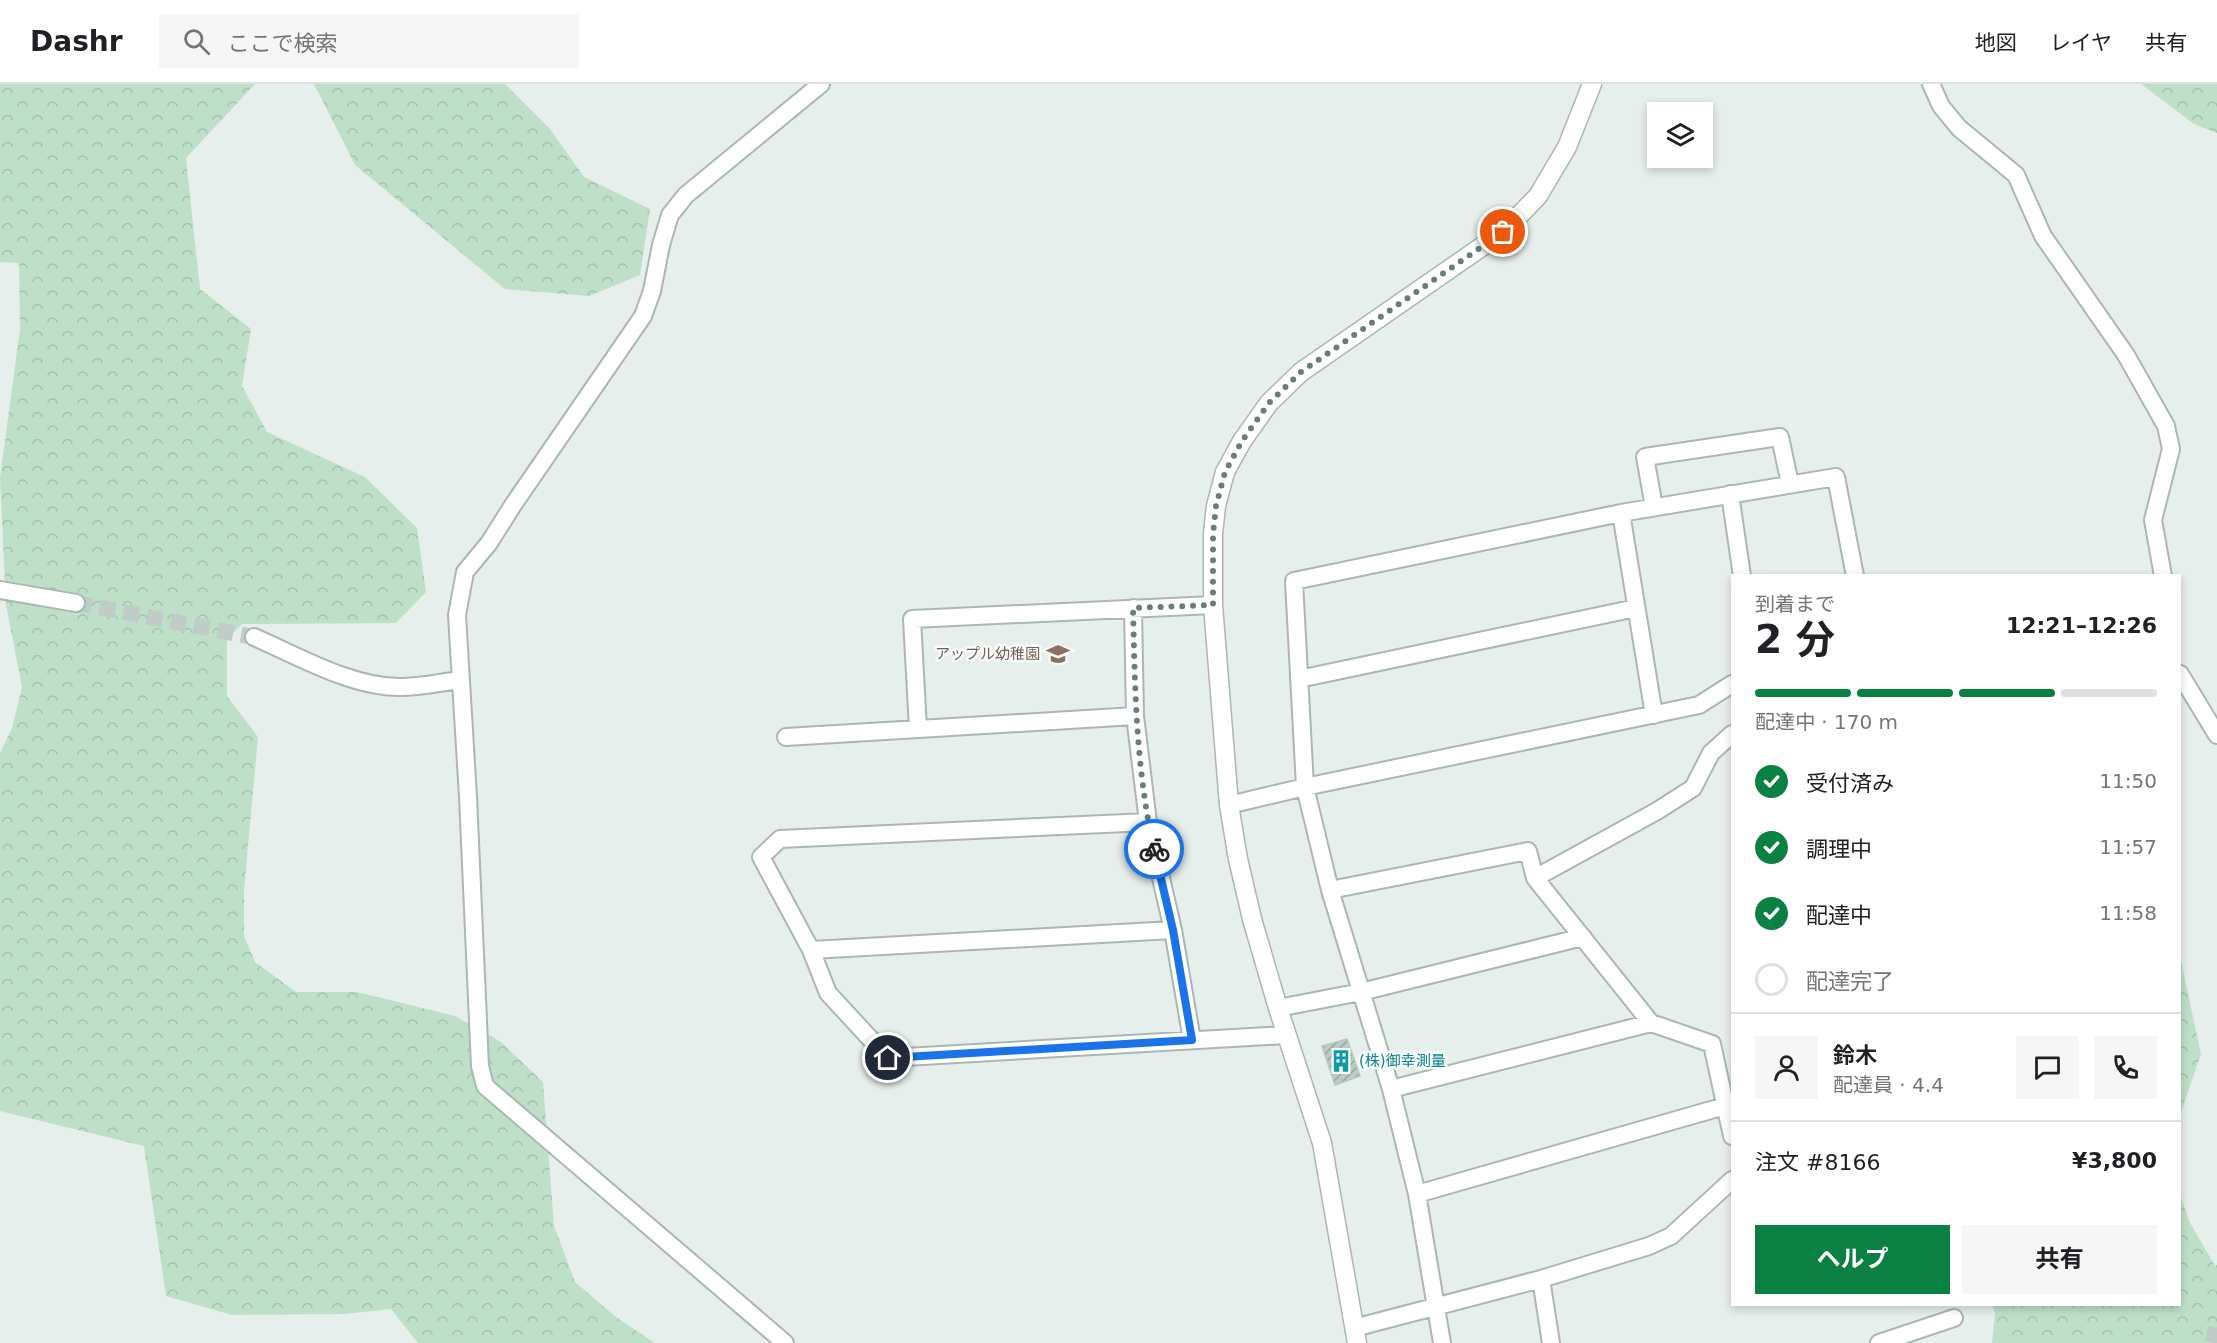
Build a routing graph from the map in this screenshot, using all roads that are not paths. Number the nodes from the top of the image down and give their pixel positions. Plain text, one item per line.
1 (821, 84) edge
2 (1592, 84) edge
3 (1931, 84) edge
4 (1790, 484) junction
5 (1730, 494) junction
6 (1654, 507) junction
7 (1621, 513) junction
8 (1743, 574) edge
9 (1855, 574) edge
10 (2163, 574) edge
11 (0, 590) edge
12 (76, 603) tunnel mouth
13 (1213, 605) junction
14 (1133, 608) junction
15 (1635, 608) junction
16 (254, 637) tunnel mouth
17 (2181, 676) edge
18 (1299, 679) junction
19 (461, 680) junction
20 (1731, 685) edge
21 (1654, 715) junction
22 (1135, 716) junction
23 (918, 729) junction
24 (1731, 735) edge
25 (2217, 735) edge
26 (786, 737) dead end
27 (1305, 787) junction
28 (1229, 806) junction
29 (1148, 822) junction
30 (1535, 878) junction
31 (1330, 890) junction
32 (1173, 930) junction
33 (1583, 937) junction
34 (811, 950) junction
35 (1361, 992) junction
36 (1278, 1008) junction
37 (1651, 1023) junction
38 (1286, 1035) junction
39 (1192, 1040) junction
40 (1391, 1089) junction
41 (1725, 1106) junction
42 (1731, 1132) edge
43 (1731, 1181) edge
44 (1417, 1194) junction
45 (1540, 1279) junction
46 (1437, 1305) junction
47 (1954, 1318) dead end
48 (1355, 1335) edge
49 (785, 1343) edge
50 (1442, 1343) edge
51 (1551, 1343) edge
52 (1879, 1343) edge

1 - 19 street
2 - 13 street
3 - 10 street
4 - 5 street
4 - 6 street
4 - 9 street
5 - 6 street
5 - 8 street
6 - 7 street
7 - 15 street
7 - 18 street
11 - 12 street
13 - 14 street
13 - 28 street
14 - 22 street
14 - 23 street
15 - 18 street
15 - 21 street
16 - 19 street
17 - 25 street
18 - 27 street
19 - 49 street
20 - 21 street
21 - 27 street
22 - 23 street
22 - 29 street
23 - 26 street
24 - 30 street
27 - 28 street
27 - 31 street
28 - 36 street
29 - 32 street
29 - 34 street
30 - 31 street
30 - 33 street
31 - 35 street
32 - 34 street
32 - 39 street
33 - 35 street
33 - 37 street
34 - 39 street
35 - 36 street
35 - 40 street
36 - 38 street
37 - 40 street
37 - 41 street
38 - 39 street
38 - 48 street
40 - 44 street
41 - 42 street
41 - 44 street
43 - 45 street
44 - 46 street
45 - 46 street
45 - 51 street
46 - 48 street
46 - 50 street
47 - 52 street

